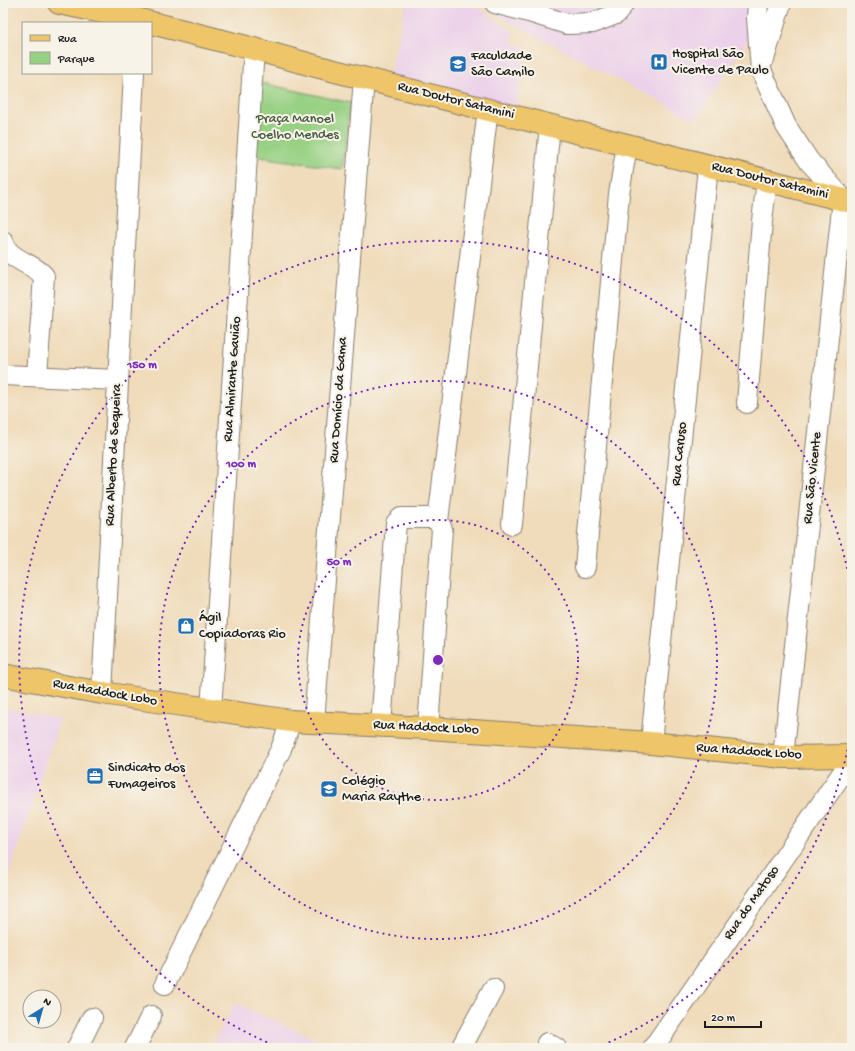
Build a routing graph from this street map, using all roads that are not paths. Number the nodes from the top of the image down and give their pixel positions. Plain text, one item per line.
1 (495, 3) edge
2 (624, 3) edge
3 (758, 3) edge
4 (781, 3) edge
5 (73, 4) edge
6 (136, 21) edge
7 (152, 25) edge
8 (254, 48) junction
9 (761, 70) junction
10 (134, 74) edge
11 (364, 78) junction
12 (488, 109) junction
13 (550, 125) junction
14 (627, 145) junction
15 (708, 166) junction
16 (767, 180) junction
17 (849, 199) edge
18 (3, 241) edge
19 (3, 375) edge
20 (37, 376) junction
21 (118, 380) junction
22 (747, 402) dead end
23 (438, 521) junction
24 (512, 524) dead end
25 (586, 567) dead end
26 (3, 675) edge
27 (102, 693) junction
28 (211, 710) junction
29 (291, 721) junction
30 (314, 722) junction
31 (381, 726) junction
32 (428, 728) junction
33 (651, 743) junction
34 (783, 757) junction
35 (852, 757) edge
36 (165, 984) dead end
37 (493, 989) dead end
38 (151, 1016) dead end
39 (92, 1018) dead end
40 (77, 1048) edge
41 (135, 1048) edge
42 (461, 1048) edge
43 (653, 1048) edge

1 - 2 street
3 - 9 street
4 - 9 street
5 - 6 main road, Rua Doutor Satamini
7 - 8 main road, Rua Doutor Satamini
8 - 11 main road, Rua Doutor Satamini
8 - 28 street, Rua Almirante Gavião
9 - 17 street
10 - 21 street, Rua Alberto de Sequeira
11 - 12 main road, Rua Doutor Satamini
11 - 30 street, Rua Domício da Gama
12 - 13 main road, Rua Doutor Satamini
12 - 23 street
13 - 14 main road, Rua Doutor Satamini
13 - 24 street
14 - 15 main road, Rua Doutor Satamini
14 - 25 street
15 - 16 main road, Rua Doutor Satamini
15 - 33 street, Rua Caruso
16 - 17 main road, Rua Doutor Satamini
16 - 22 street
17 - 34 street, Rua São Vicente
18 - 20 street
19 - 20 street
20 - 21 street
21 - 27 street, Rua Alberto de Sequeira
23 - 31 street
23 - 32 street
26 - 27 main road, Rua Haddock Lobo
27 - 28 main road, Rua Haddock Lobo
28 - 29 main road, Rua Haddock Lobo
29 - 30 main road, Rua Haddock Lobo
29 - 36 street
30 - 31 main road, Rua Haddock Lobo
31 - 32 main road, Rua Haddock Lobo
32 - 33 main road, Rua Haddock Lobo
33 - 34 main road, Rua Haddock Lobo
34 - 35 main road, Rua Haddock Lobo
35 - 43 street, Rua do Matoso
37 - 42 street
38 - 41 street
39 - 40 street

